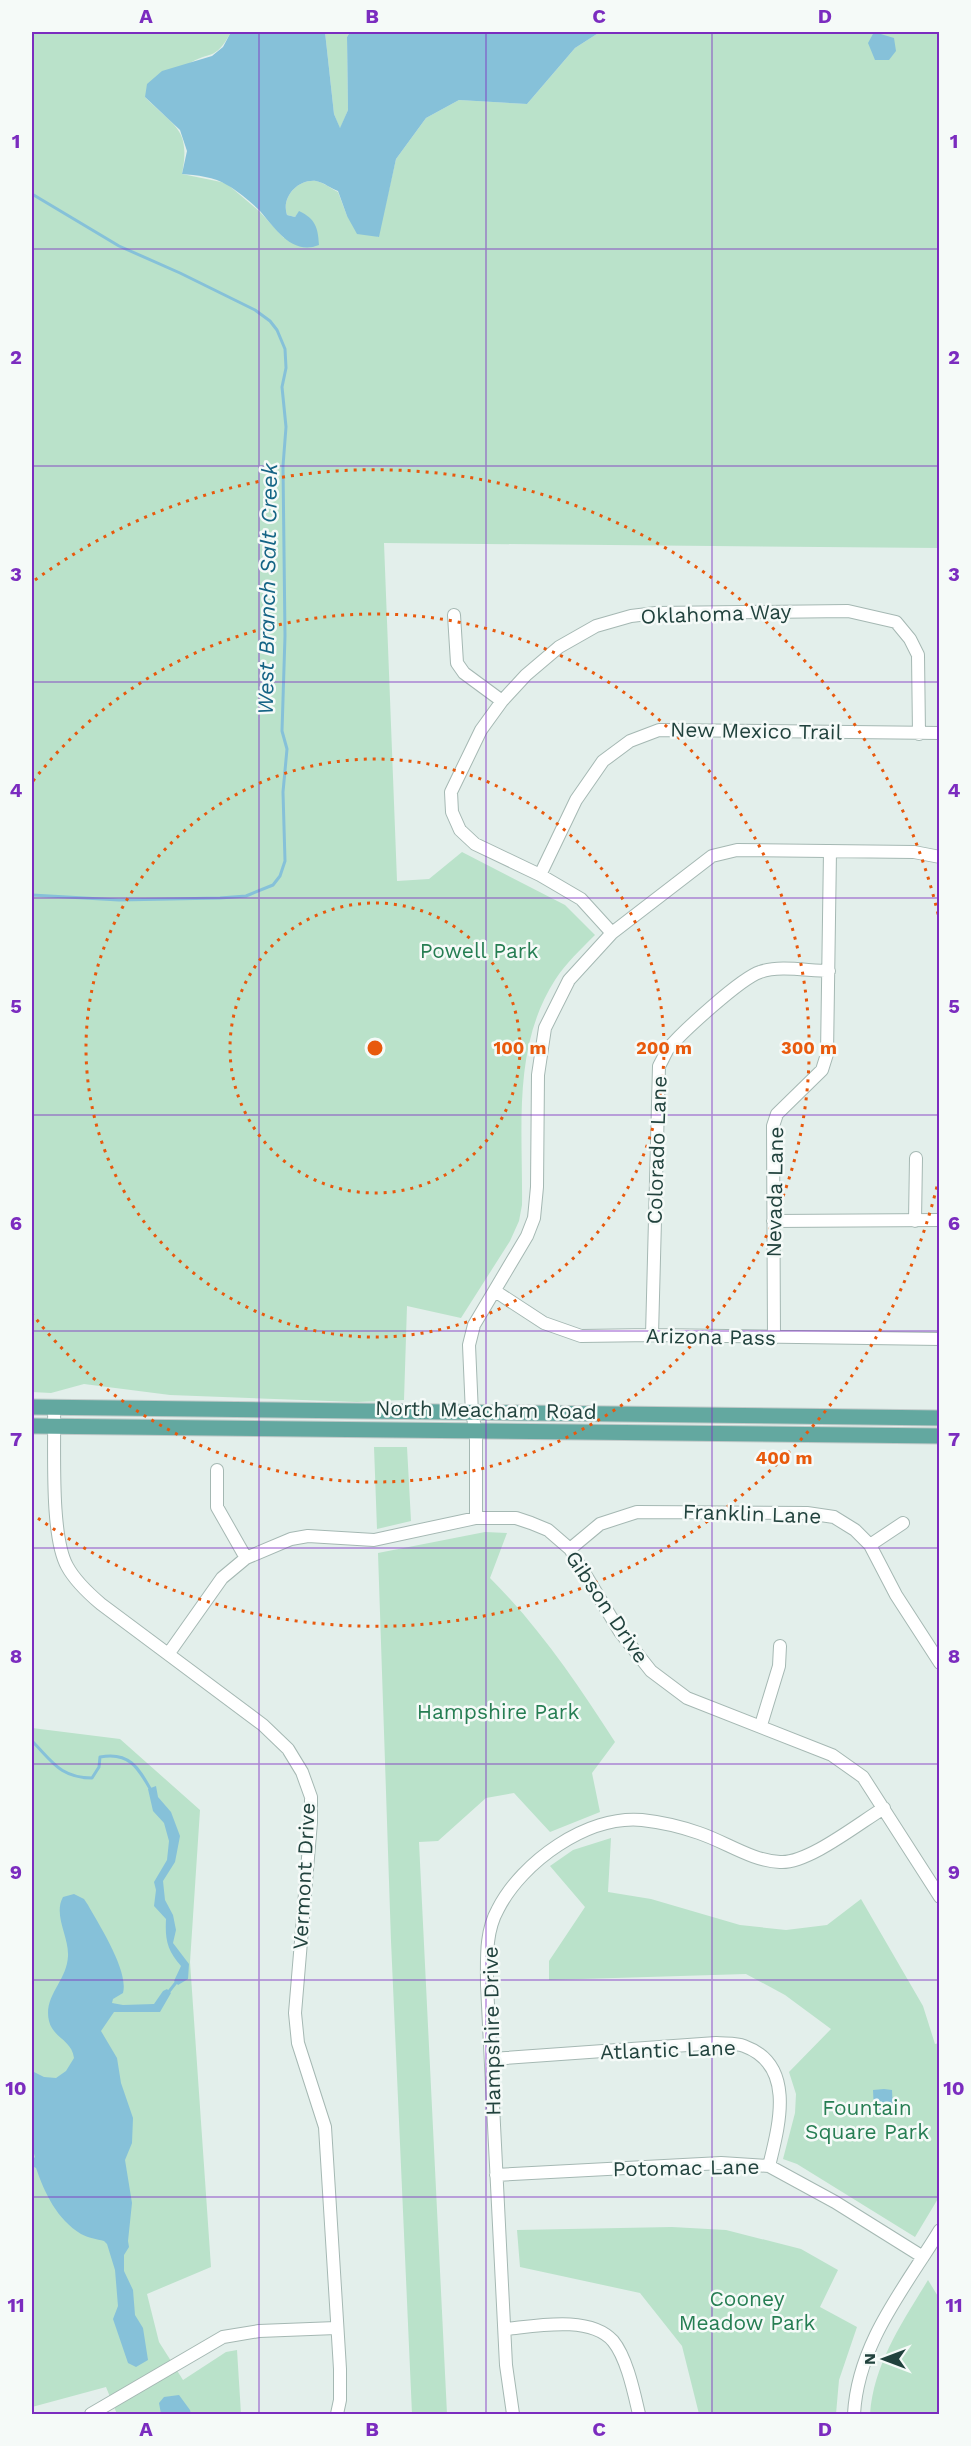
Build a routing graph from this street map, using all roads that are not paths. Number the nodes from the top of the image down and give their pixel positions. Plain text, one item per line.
1 (453, 615) dead end
2 (502, 701) junction
3 (939, 733) edge
4 (919, 734) junction
5 (830, 851) junction
6 (939, 857) edge
7 (540, 874) junction
8 (612, 933) junction
9 (829, 971) junction
10 (916, 1158) dead end
11 (939, 1220) edge
12 (773, 1221) junction
13 (915, 1221) junction
14 (495, 1291) junction
15 (652, 1335) junction
16 (774, 1338) junction
17 (939, 1339) edge
18 (32, 1407) edge
19 (54, 1408) junction
20 (471, 1414) junction
21 (939, 1418) edge
22 (32, 1426) edge
23 (55, 1427) junction
24 (476, 1431) junction
25 (939, 1436) edge
26 (217, 1470) dead end
27 (477, 1518) junction
28 (903, 1523) dead end
29 (870, 1545) junction
30 (570, 1549) junction
31 (246, 1558) junction
32 (780, 1646) dead end
33 (169, 1653) junction
34 (939, 1663) edge
35 (761, 1725) junction
36 (884, 1808) junction
37 (939, 1897) edge
38 (491, 2060) junction
39 (769, 2166) junction
40 (496, 2175) junction
41 (939, 2230) edge
42 (923, 2257) junction
43 (336, 2328) junction
44 (506, 2329) junction
45 (91, 2415) edge
46 (337, 2415) edge
47 (513, 2415) edge
48 (639, 2415) edge
49 (854, 2415) edge

1 - 2 street
2 - 4 street, Oklahoma Way
2 - 7 street, Oklahoma Way
3 - 4 street, New Mexico Trail
4 - 7 street, New Mexico Trail
5 - 6 street
5 - 8 street
5 - 9 street, Nevada Lane
7 - 8 street
8 - 14 street
9 - 12 street, Nevada Lane
9 - 15 street, Colorado Lane
10 - 13 street
11 - 13 street
12 - 13 street
12 - 16 street, Nevada Lane
14 - 15 street, Arizona Pass
14 - 20 street
15 - 16 street, Arizona Pass
16 - 17 street, Arizona Pass
18 - 19 main road, North Meacham Road
19 - 20 main road, North Meacham Road
19 - 23 street, Vermont Drive
20 - 21 main road, North Meacham Road
20 - 24 street
22 - 23 main road, North Meacham Road
23 - 24 main road, North Meacham Road
23 - 33 street, Vermont Drive
24 - 25 main road, North Meacham Road
24 - 27 street
26 - 31 street
27 - 30 street, Gibson Drive
27 - 31 street, Gibson Drive
28 - 29 street
29 - 30 street, Franklin Lane
29 - 34 street, Franklin Lane
30 - 35 street, Gibson Drive
31 - 33 street, Gibson Drive
32 - 35 street
33 - 43 street, Vermont Drive
35 - 36 street, Gibson Drive
36 - 37 street, Gibson Drive
36 - 38 street, Hampshire Drive
38 - 39 street, Atlantic Lane
38 - 40 street, Hampshire Drive
39 - 40 street, Potomac Lane
39 - 42 street, Potomac Lane
40 - 44 street, Hampshire Drive
41 - 42 street
42 - 49 street
43 - 45 street
43 - 46 street, Vermont Drive
44 - 47 street, Hampshire Drive
44 - 48 street

